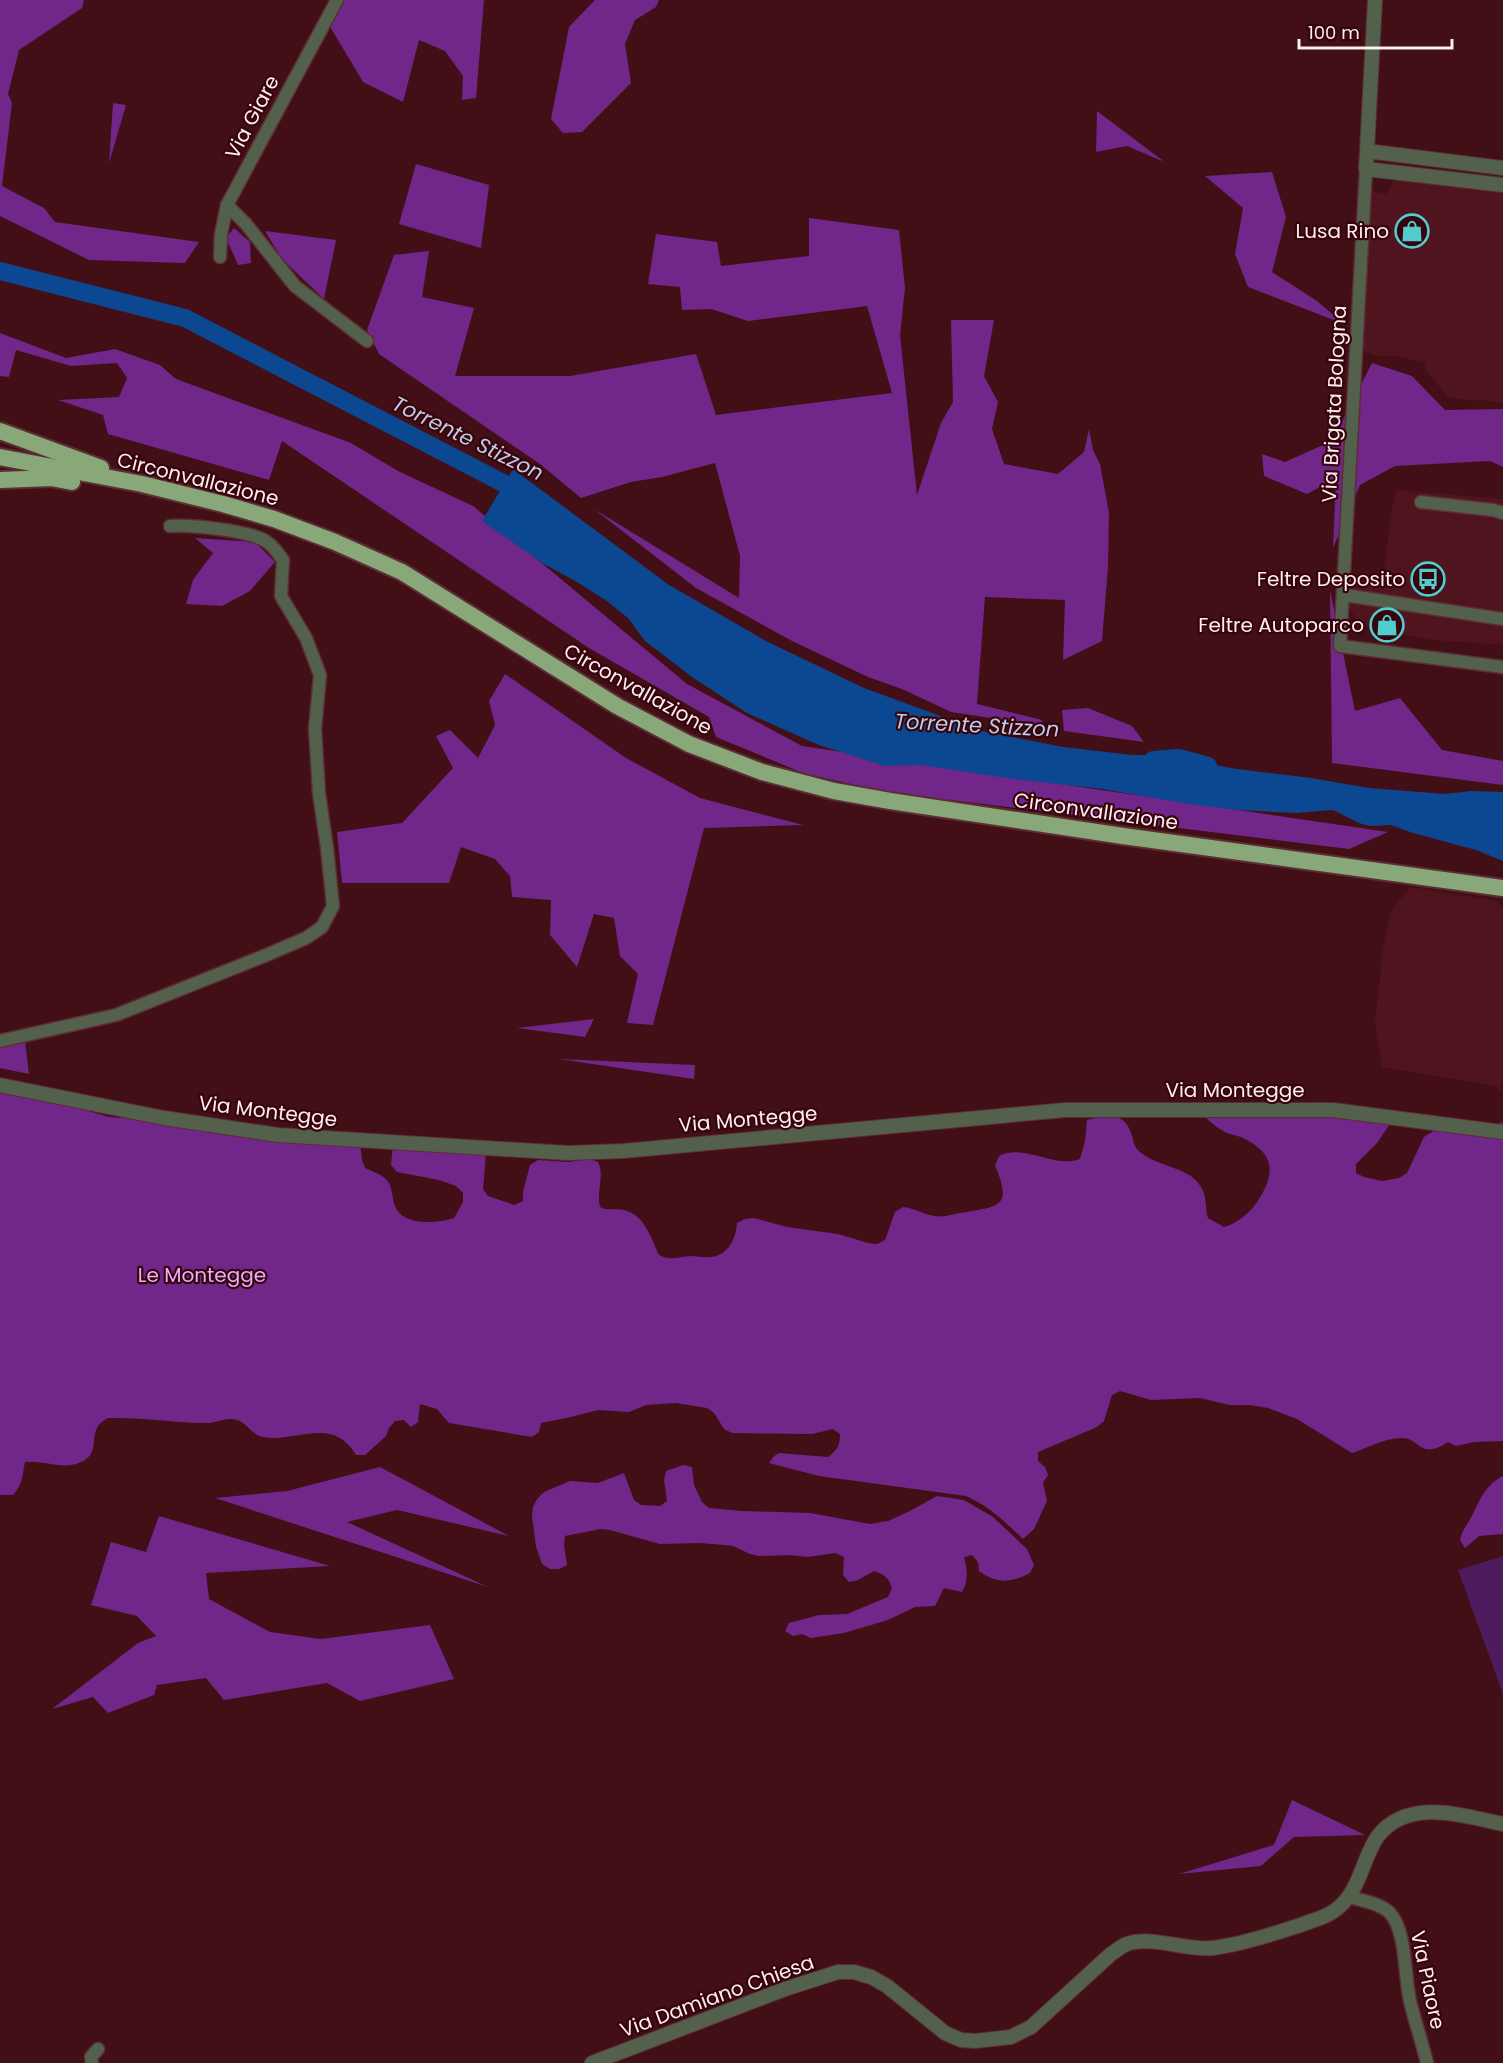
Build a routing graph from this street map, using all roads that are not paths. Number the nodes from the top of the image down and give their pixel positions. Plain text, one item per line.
1 (337, 0) edge
2 (1375, 0) edge
3 (1367, 151) junction
4 (1503, 168) edge
5 (1366, 170) junction
6 (1503, 185) edge
7 (227, 205) junction
8 (220, 257) dead end
9 (367, 341) dead end
10 (0, 431) edge
11 (0, 457) edge
12 (116, 479) junction
13 (0, 480) edge
14 (1422, 502) dead end
15 (1503, 513) edge
16 (170, 526) dead end
17 (1344, 595) junction
18 (1503, 619) edge
19 (1503, 667) edge
20 (1503, 888) edge
21 (0, 1041) edge
22 (0, 1085) edge
23 (1503, 1132) edge
24 (1503, 1824) edge
25 (1350, 1897) junction
26 (98, 2049) dead end
27 (92, 2063) edge
28 (592, 2063) edge
29 (1427, 2063) edge

1 - 7 street, Via Giare
2 - 3 street, Via Brigata Bologna
3 - 4 street
3 - 5 street, Via Brigata Bologna
5 - 6 street
5 - 17 street, Via Brigata Bologna
7 - 8 street, Via Giare
7 - 9 street
10 - 12 highway
11 - 12 highway, Circonvallazione
12 - 13 highway
12 - 20 highway, Circonvallazione
14 - 15 street
16 - 21 street
17 - 18 street
17 - 19 street, Via Brigata Bologna
22 - 23 street, Via Montegge
24 - 25 street
25 - 28 street, Via Damiano Chiesa
25 - 29 street, Via Piaore
26 - 27 street

